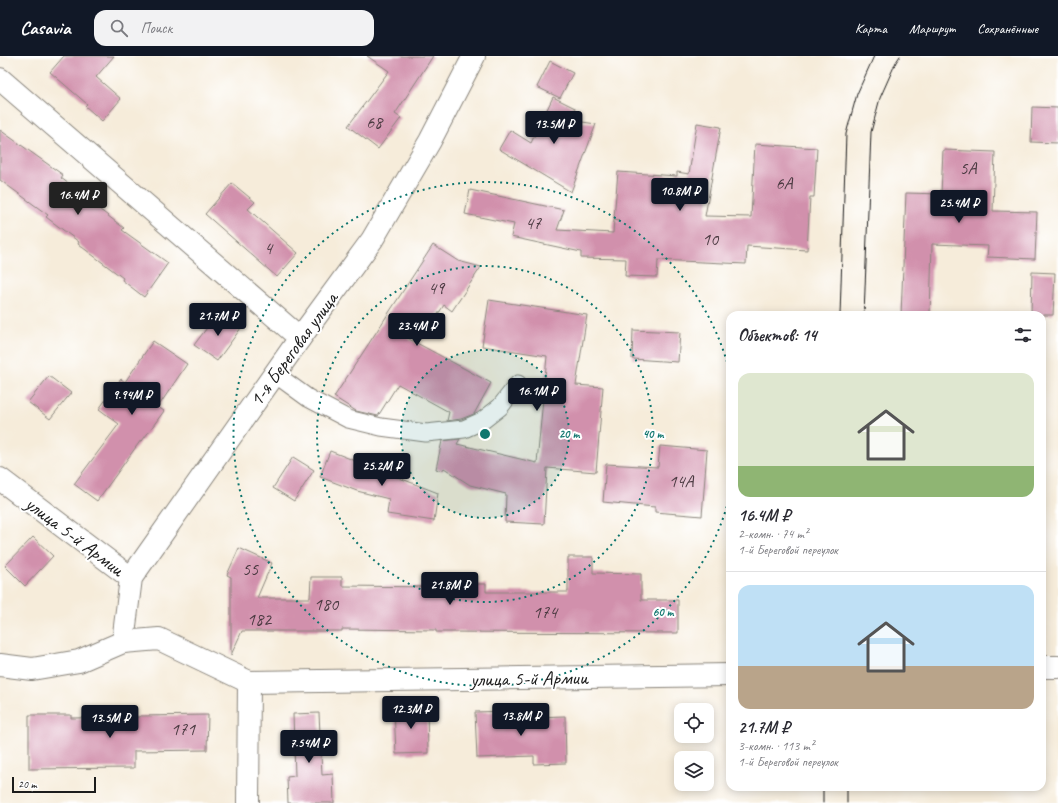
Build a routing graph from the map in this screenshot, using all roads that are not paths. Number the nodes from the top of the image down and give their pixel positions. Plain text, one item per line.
1 (474, 56) edge
2 (0, 79) edge
3 (300, 338) junction
4 (275, 374) junction
5 (518, 384) dead end
6 (0, 480) edge
7 (131, 578) junction
8 (123, 642) junction
9 (0, 665) edge
10 (1058, 666) edge
11 (1046, 667) edge
12 (726, 675) edge
13 (248, 682) junction
14 (248, 803) edge

1 - 3 street, 1-я Береговая улица
2 - 3 street
3 - 4 street, 1-я Береговая улица
4 - 5 lane
4 - 7 street, 1-я Береговая улица
6 - 7 street, улица 5-й Армии
7 - 8 street, 1-я Береговая улица
8 - 9 street, улица 5-й Армии
8 - 13 street, улица 5-й Армии
10 - 11 street
12 - 13 street, улица 5-й Армии
13 - 14 street

